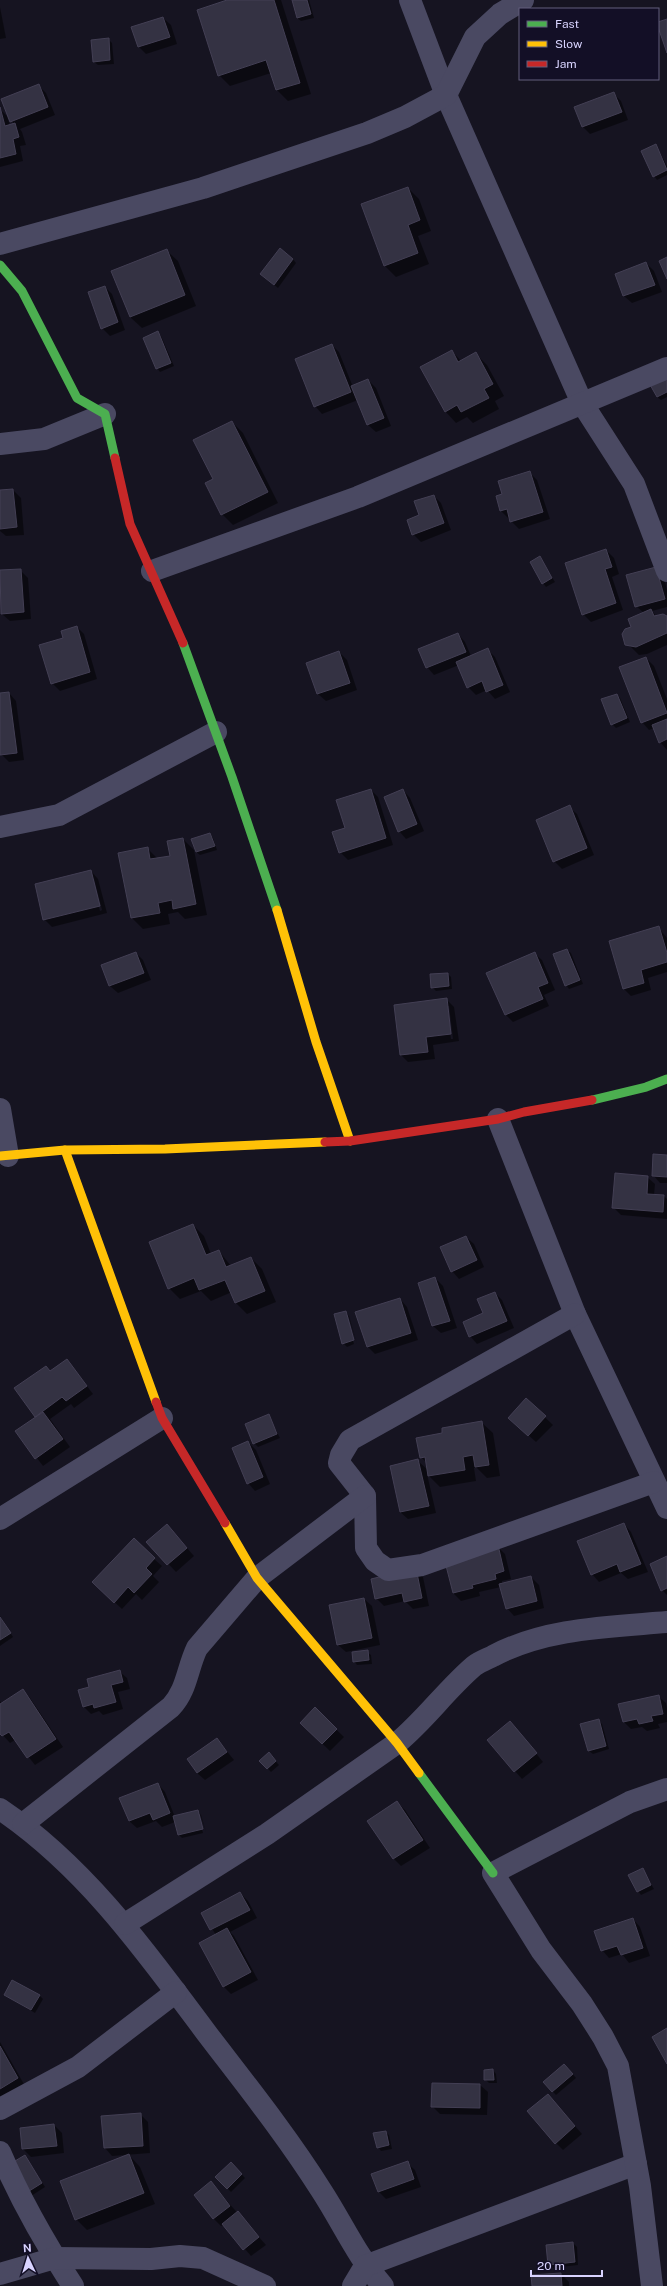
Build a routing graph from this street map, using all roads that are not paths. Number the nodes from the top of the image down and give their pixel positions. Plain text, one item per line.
1 (410, 0) edge
2 (523, 0) edge
3 (446, 95) junction
4 (0, 244) edge
5 (0, 265) edge
6 (667, 368) edge
7 (582, 403) junction
8 (106, 414) junction
9 (0, 444) edge
10 (152, 571) junction
11 (667, 571) edge
12 (216, 732) junction
13 (0, 827) edge
14 (667, 1079) edge
15 (0, 1109) edge
16 (498, 1119) junction
17 (350, 1141) junction
18 (65, 1150) junction
19 (4, 1156) edge
20 (575, 1314) junction
21 (162, 1418) junction
22 (654, 1482) junction
23 (365, 1496) junction
24 (667, 1508) edge
25 (0, 1520) edge
26 (258, 1578) junction
27 (667, 1622) edge
28 (397, 1743) junction
29 (667, 1788) edge
30 (0, 1809) edge
31 (23, 1824) junction
32 (493, 1873) junction
33 (125, 1924) junction
34 (176, 1992) junction
35 (0, 2109) edge
36 (0, 2152) edge
37 (636, 2164) junction
38 (55, 2258) junction
39 (365, 2266) junction
40 (0, 2274) edge
41 (73, 2286) edge
42 (264, 2286) edge
43 (353, 2286) edge
44 (383, 2286) edge
45 (652, 2286) edge

1 - 3 street
2 - 3 street
3 - 4 street
3 - 7 street
5 - 8 street
6 - 7 street
7 - 10 street
7 - 11 street
8 - 9 street
8 - 10 street
10 - 12 street
12 - 13 street
12 - 17 street
14 - 16 street
15 - 19 street
16 - 17 street
16 - 20 street
17 - 18 street
18 - 19 street
18 - 21 street
20 - 22 street
20 - 23 street
21 - 25 street
21 - 26 street
22 - 23 street
22 - 24 street
23 - 26 street
26 - 28 street
26 - 31 street
27 - 28 street
28 - 32 street
28 - 33 street
29 - 32 street
30 - 31 street
31 - 33 street
32 - 37 street
33 - 34 street
34 - 35 street
34 - 39 street
36 - 38 street
37 - 39 street
37 - 45 street
38 - 40 street
38 - 41 street
38 - 42 street
39 - 43 street
39 - 44 street

